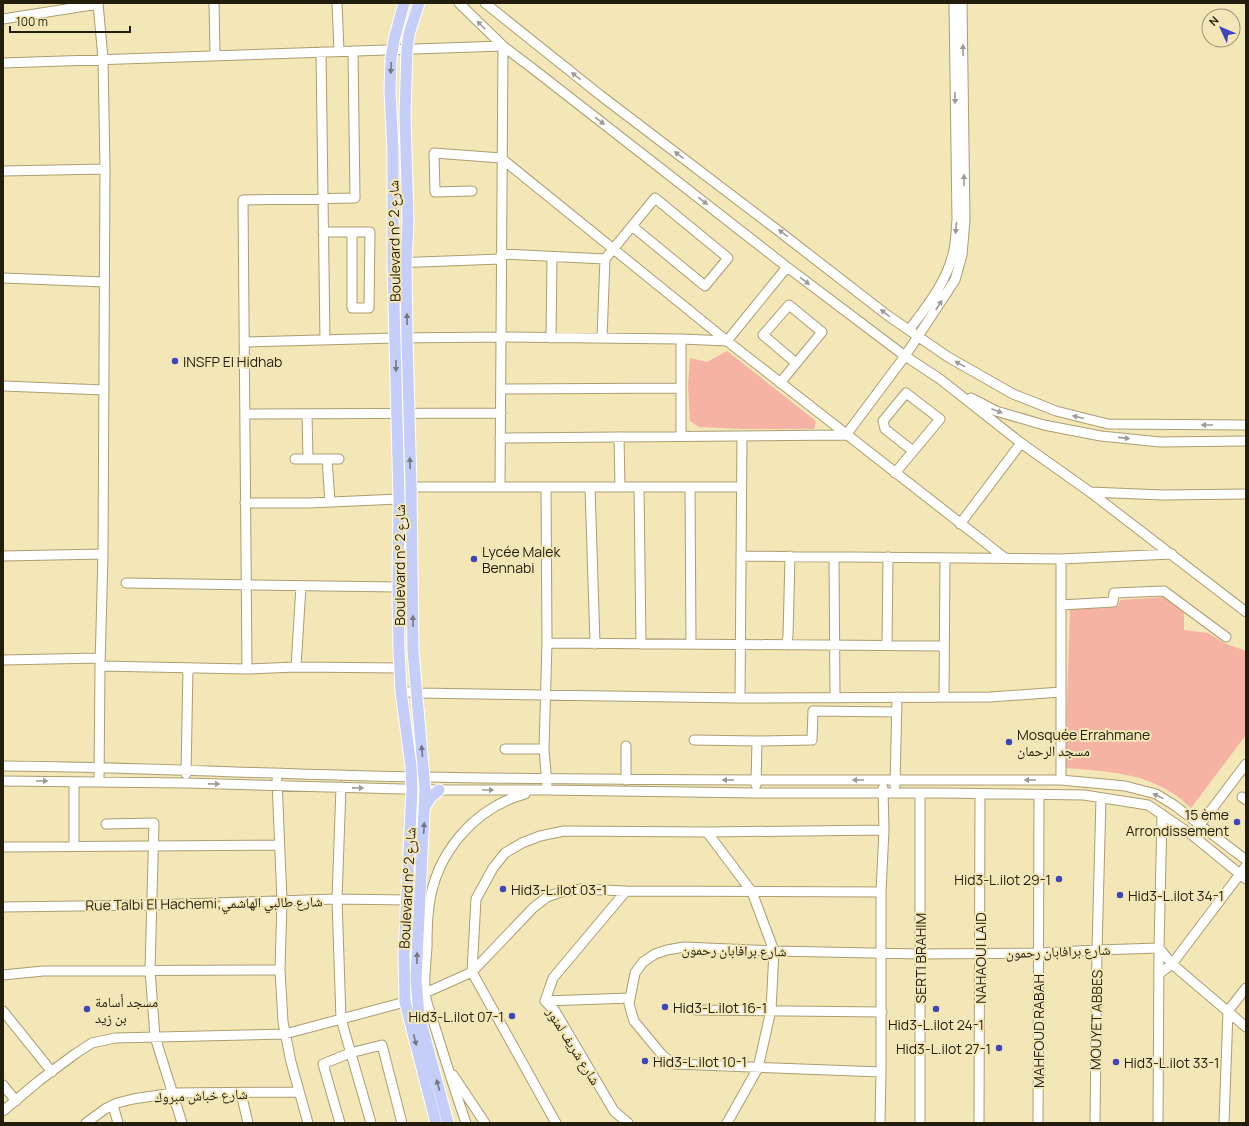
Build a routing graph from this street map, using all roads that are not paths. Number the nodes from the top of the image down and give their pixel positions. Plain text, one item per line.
1 (214, 3) edge
2 (337, 3) edge
3 (404, 3) edge
4 (419, 3) edge
5 (459, 3) edge
6 (485, 3) edge
7 (954, 3) edge
8 (962, 3) edge
9 (98, 4) edge
10 (3, 19) edge
11 (502, 46) junction
12 (393, 49) junction
13 (407, 49) junction
14 (339, 51) junction
15 (353, 51) junction
16 (321, 52) junction
17 (215, 55) junction
18 (103, 59) junction
19 (3, 63) edge
20 (501, 158) junction
21 (105, 169) junction
22 (3, 171) edge
23 (472, 191) dead end
24 (323, 198) junction
25 (632, 226) junction
26 (323, 232) junction
27 (352, 232) junction
28 (614, 248) junction
29 (552, 256) junction
30 (501, 257) junction
31 (605, 259) junction
32 (406, 262) junction
33 (393, 263) junction
34 (787, 267) junction
35 (3, 278) edge
36 (104, 282) junction
37 (909, 330) junction
38 (917, 336) junction
39 (501, 337) junction
40 (395, 338) junction
41 (407, 338) junction
42 (551, 338) junction
43 (602, 338) junction
44 (681, 339) junction
45 (325, 340) junction
46 (727, 341) junction
47 (244, 342) junction
48 (905, 356) junction
49 (796, 363) junction
50 (780, 382) junction
51 (3, 386) edge
52 (950, 387) junction
53 (681, 388) junction
54 (501, 389) junction
55 (104, 390) junction
56 (397, 413) junction
57 (408, 413) junction
58 (500, 413) junction
59 (245, 414) junction
60 (307, 414) junction
61 (1246, 425) edge
62 (846, 435) junction
63 (681, 436) junction
64 (742, 436) junction
65 (619, 437) junction
66 (500, 438) junction
67 (1246, 442) edge
68 (1021, 443) junction
69 (913, 451) junction
70 (295, 459) dead end
71 (308, 459) junction
72 (327, 459) junction
73 (339, 459) dead end
74 (895, 473) junction
75 (398, 486) junction
76 (411, 486) junction
77 (500, 487) junction
78 (546, 487) junction
79 (590, 487) junction
80 (620, 487) junction
81 (639, 487) junction
82 (690, 487) junction
83 (741, 487) junction
84 (1090, 492) junction
85 (1246, 494) edge
86 (399, 499) junction
87 (245, 502) junction
88 (330, 502) junction
89 (960, 524) junction
90 (103, 554) junction
91 (1172, 554) junction
92 (3, 556) edge
93 (741, 556) junction
94 (790, 556) junction
95 (834, 557) junction
96 (888, 557) junction
97 (945, 558) junction
98 (1005, 558) junction
99 (1060, 559) junction
100 (126, 583) dead end
101 (246, 585) junction
102 (301, 586) junction
103 (398, 587) junction
104 (1061, 605) junction
105 (1246, 612) edge
106 (1226, 636) dead end
107 (547, 643) junction
108 (595, 644) junction
109 (641, 644) junction
110 (691, 644) junction
111 (740, 644) junction
112 (786, 645) junction
113 (834, 645) junction
114 (887, 645) junction
115 (944, 646) junction
116 (3, 660) edge
117 (100, 662) junction
118 (296, 667) junction
119 (188, 668) junction
120 (400, 668) junction
121 (247, 669) junction
122 (401, 691) junction
123 (1061, 692) junction
124 (417, 693) junction
125 (546, 695) junction
126 (897, 697) junction
127 (944, 697) junction
128 (740, 698) junction
129 (835, 698) junction
130 (897, 712) junction
131 (694, 740) dead end
132 (757, 741) junction
133 (626, 746) dead end
134 (505, 749) dead end
135 (544, 749) junction
136 (1246, 764) edge
137 (3, 766) edge
138 (99, 767) junction
139 (186, 770) junction
140 (277, 772) junction
141 (412, 777) junction
142 (424, 777) junction
143 (547, 779) junction
144 (626, 780) junction
145 (756, 780) junction
146 (883, 780) junction
147 (896, 780) junction
148 (1061, 780) junction
149 (3, 781) edge
150 (74, 782) junction
151 (99, 782) junction
152 (186, 783) junction
153 (278, 786) junction
154 (341, 788) junction
155 (412, 789) junction
156 (425, 790) junction
157 (439, 790) junction
158 (536, 790) junction
159 (547, 790) junction
160 (755, 793) junction
161 (883, 793) junction
162 (895, 793) junction
163 (920, 793) junction
164 (980, 794) junction
165 (1039, 795) junction
166 (1101, 798) junction
167 (425, 806) junction
168 (1162, 814) junction
169 (106, 824) dead end
170 (1199, 826) junction
171 (884, 830) junction
172 (707, 832) junction
173 (1192, 835) junction
174 (279, 845) junction
175 (3, 846) edge
176 (74, 846) junction
177 (153, 846) junction
178 (1246, 860) edge
179 (1246, 866) edge
180 (1243, 876) edge
181 (626, 891) junction
182 (752, 892) junction
183 (881, 892) junction
184 (337, 899) junction
185 (406, 900) junction
186 (282, 901) junction
187 (152, 905) junction
188 (3, 906) edge
189 (1158, 948) junction
190 (1097, 950) junction
191 (774, 951) junction
192 (882, 953) junction
193 (920, 954) junction
194 (980, 954) junction
195 (1039, 954) junction
196 (1172, 964) junction
197 (150, 970) junction
198 (280, 970) junction
199 (472, 972) junction
200 (1159, 974) junction
201 (3, 975) edge
202 (1246, 988) edge
203 (422, 994) junction
204 (630, 998) junction
205 (545, 1001) junction
206 (405, 1002) junction
207 (696, 1010) dead end
208 (771, 1010) junction
209 (3, 1011) edge
210 (1228, 1011) junction
211 (882, 1012) junction
212 (341, 1019) junction
213 (1246, 1027) edge
214 (285, 1034) junction
215 (156, 1037) junction
216 (350, 1054) junction
217 (447, 1065) junction
218 (758, 1068) junction
219 (52, 1072) junction
220 (881, 1072) junction
221 (3, 1085) edge
222 (299, 1092) junction
223 (173, 1093) junction
224 (241, 1093) junction
225 (16, 1101) junction
226 (113, 1105) junction
227 (3, 1111) edge
228 (86, 1123) edge
229 (118, 1123) edge
230 (182, 1123) edge
231 (248, 1123) edge
232 (308, 1123) edge
233 (340, 1123) edge
234 (371, 1123) edge
235 (402, 1123) edge
236 (436, 1123) edge
237 (448, 1123) edge
238 (466, 1123) edge
239 (485, 1123) edge
240 (556, 1123) edge
241 (628, 1123) edge
242 (727, 1123) edge
243 (880, 1123) edge
244 (920, 1123) edge
245 (979, 1123) edge
246 (1038, 1123) edge
247 (1095, 1123) edge
248 (1158, 1123) edge
249 (1224, 1123) edge

1 - 17 street
2 - 14 street
3 - 12 main road, Boulevard n° شارع 2
4 - 13 main road, Boulevard n° شارع 2
11 -> 5 street
37 -> 6 street
7 -> 37 street
38 -> 8 street
9 - 10 street
9 - 18 street
11 - 13 street
11 - 20 street
11 -> 34 street
12 - 13 street
12 - 15 street
12 -> 33 main road, Boulevard n° شارع 2
13 - 32 main road, Boulevard n° شارع 2
14 - 15 street
14 - 16 street
15 - 24 street
16 - 17 street
16 - 24 street
17 - 18 street
18 - 19 street
18 - 21 street
20 - 23 street
20 - 28 street
20 - 30 street
21 - 22 street
21 - 36 street
24 - 26 street
24 - 47 street
25 - 25 street
25 - 28 street
26 - 27 street
26 - 45 street
27 - 27 street
28 - 31 street
28 - 46 street
29 - 30 street
29 - 31 street
29 - 42 street
30 - 32 street
30 - 39 street
31 - 43 street
32 - 33 street
41 -> 32 main road, Boulevard n° شارع 2
33 - 40 main road, Boulevard n° شارع 2
34 - 46 street
34 -> 48 street
35 - 36 street
36 - 55 street
37 - 38 street
38 - 48 street
61 -> 38 street
39 - 41 street
39 - 42 street
39 - 54 street
40 - 41 street
40 - 45 street
40 -> 56 main road, Boulevard n° شارع 2
41 - 57 main road, Boulevard n° شارع 2
42 - 43 street
43 - 44 street
44 - 46 street
44 - 53 street
45 - 47 street
46 - 50 street
47 - 59 street
48 - 52 street
48 - 62 street
49 - 49 street
49 - 50 street
50 - 62 street
51 - 55 street
52 -> 67 street
52 - 68 street
53 - 54 street
53 - 63 street
54 - 58 street
55 - 90 street
56 - 57 street
56 - 60 street
56 - 75 main road, Boulevard n° شارع 2
57 - 58 street
76 -> 57 main road, Boulevard n° شارع 2
58 - 66 street
59 - 60 street
59 - 87 street
60 - 71 street
62 - 64 street
62 - 74 street
63 - 64 street
63 - 65 street
64 - 83 street
65 - 66 street
65 - 80 street
66 - 77 street
68 - 84 street
68 - 89 street
69 - 69 street
69 - 74 street
70 - 71 street
71 - 72 street
72 - 73 street
72 - 88 street
74 - 89 street
75 - 76 street
75 - 86 main road, Boulevard n° شارع 2
76 - 77 street
124 -> 76 main road, Boulevard n° شارع 2
77 - 78 street
78 - 79 street
78 - 107 street
79 - 80 street
79 - 108 street
80 - 81 street
81 - 82 street
81 - 109 street
82 - 83 street
82 - 110 street
83 - 93 street
84 - 85 street
84 - 91 street
86 - 88 street
86 - 103 main road, Boulevard n° شارع 2
87 - 88 street
87 - 101 street
89 - 98 street
90 - 92 street
90 - 117 street
91 - 99 street
91 - 105 street
93 - 94 street
93 - 111 street
94 - 95 street
94 - 112 street
95 - 96 street
95 - 113 street
96 - 97 street
96 - 114 street
97 - 98 street
97 - 115 street
98 - 99 street
99 - 104 street
100 - 101 street
101 - 102 street
101 - 121 street
102 - 103 street
102 - 118 street
103 - 120 main road, Boulevard n° شارع 2
104 - 106 street
104 - 123 street
107 - 108 street
107 - 125 street
108 - 109 street
109 - 110 street
110 - 111 street
111 - 112 street
111 - 128 street
112 - 113 street
113 - 114 street
113 - 129 street
114 - 115 street
115 - 127 street
116 - 117 street
117 - 119 street
117 - 138 street
118 - 120 street
118 - 121 street
119 - 121 street
119 - 139 street
120 - 122 main road, Boulevard n° شارع 2
122 - 124 street
122 - 141 main road, Boulevard n° شارع 2
123 - 127 street
123 - 148 street
124 - 125 street
142 -> 124 main road, Boulevard n° شارع 2
125 - 128 street
125 - 135 street
126 - 127 street
126 - 129 street
126 - 130 street
128 - 129 street
130 - 132 street
130 - 147 street
131 - 132 street
132 - 145 street
133 - 144 street
134 - 135 street
135 - 143 street
136 - 170 street
137 - 138 street
138 - 139 street
138 - 151 street
139 - 140 street
139 - 152 street
140 - 141 street
140 - 153 street
141 - 142 street
141 - 155 main road, Boulevard n° شارع 2
142 - 143 street
142 - 156 main road, Boulevard n° شارع 2
143 - 144 street
143 - 159 street
145 -> 144 street
146 -> 145 street
145 - 160 street
146 - 147 street
146 - 161 street
148 -> 147 street
147 - 162 street
170 -> 148 street
149 -> 150 street
150 - 151 street
150 - 176 street
151 - 152 street
152 -> 153 street
153 - 154 street
153 - 174 street
154 -> 155 street
154 - 184 street
155 - 156 street
155 - 185 main road, Boulevard n° شارع 2
156 - 157 street
156 - 167 main road, Boulevard n° شارع 2
157 -> 158 street
157 - 167 main road
158 - 159 street
158 - 203 street
159 - 160 street
160 - 161 street
161 - 162 street
161 - 171 street
162 - 163 street
163 - 164 street
163 - 193 street, SERTI BRAHIM
164 - 165 street
164 - 194 street, NAHAOUI LAID
165 - 166 street
165 - 195 street, MAHFOUD RABAH
166 - 168 street
166 - 190 street, MOUYET ABBES
203 -> 167 main road, Boulevard n° شارع 2
168 - 173 street
168 - 189 street
169 - 177 street
170 - 173 street
170 - 178 street
171 - 172 street
171 - 183 street
172 - 182 street
172 - 199 street
173 - 180 street
174 - 177 street
174 - 186 street
175 - 176 street
176 - 177 street
177 - 187 street
179 - 180 street
180 - 196 street
181 - 182 street
181 - 199 street
181 - 205 street, شارع شريف لمنور
182 - 183 street
182 - 191 street
183 - 192 street
184 - 185 street, Rue Talbi El Hachemi;شارع طالبي الهاشمي
184 - 186 street, Rue Talbi El Hachemi;شارع طالبي الهاشمي
184 - 212 street
185 - 206 main road, Boulevard n° شارع 2
186 - 187 street, Rue Talbi El Hachemi;شارع طالبي الهاشمي
186 - 198 street
187 - 188 street, Rue Talbi El Hachemi;شارع طالبي الهاشمي
187 - 197 street
189 - 190 street, شارع برافابان رحمون
189 - 196 street
189 - 200 street
190 - 195 street, شارع برافابان رحمون
190 - 247 street, MOUYET ABBES
191 - 192 street, شارع برافابان رحمون
191 - 204 street, شارع برافابان رحمون
191 - 208 street
192 - 193 street, شارع برافابان رحمون
192 - 211 street
193 - 194 street, شارع برافابان رحمون
193 - 244 street, SERTI BRAHIM
194 - 195 street, شارع برافابان رحمون
194 - 245 street, NAHAOUI LAID
195 - 246 street, MAHFOUD RABAH
196 - 200 street
196 - 210 street
197 - 198 street
197 - 201 street
197 - 215 street
198 - 214 street
199 - 203 street
199 - 240 street
200 - 248 street
202 - 210 street
203 - 206 street
203 - 217 street
237 -> 203 main road, Boulevard n° شارع 2
204 - 205 street
204 - 218 street, شارع برافابان رحمون
205 - 241 street, شارع شريف لمنور
206 - 212 street
206 -> 236 main road, Boulevard n° شارع 2
207 - 208 street
208 - 211 street
208 - 218 street
209 - 219 street
210 - 213 street
210 - 249 street
211 - 220 street
212 - 214 street
212 - 216 street
214 - 215 street
214 - 222 street
215 - 219 street
215 - 223 street
216 - 233 street
216 - 234 street
216 - 235 street
217 - 238 street
217 - 239 street
218 - 220 street, شارع برافابان رحمون
218 - 242 street
219 - 225 street
220 - 243 street
221 - 225 street
222 - 224 street, شارع خباش مبروك
222 - 232 street
223 - 224 street, شارع خباش مبروك
223 - 226 street, شارع خباش مبروك
223 - 230 street
224 - 231 street
225 - 227 street
226 - 228 street, شارع خباش مبروك
226 - 229 street

